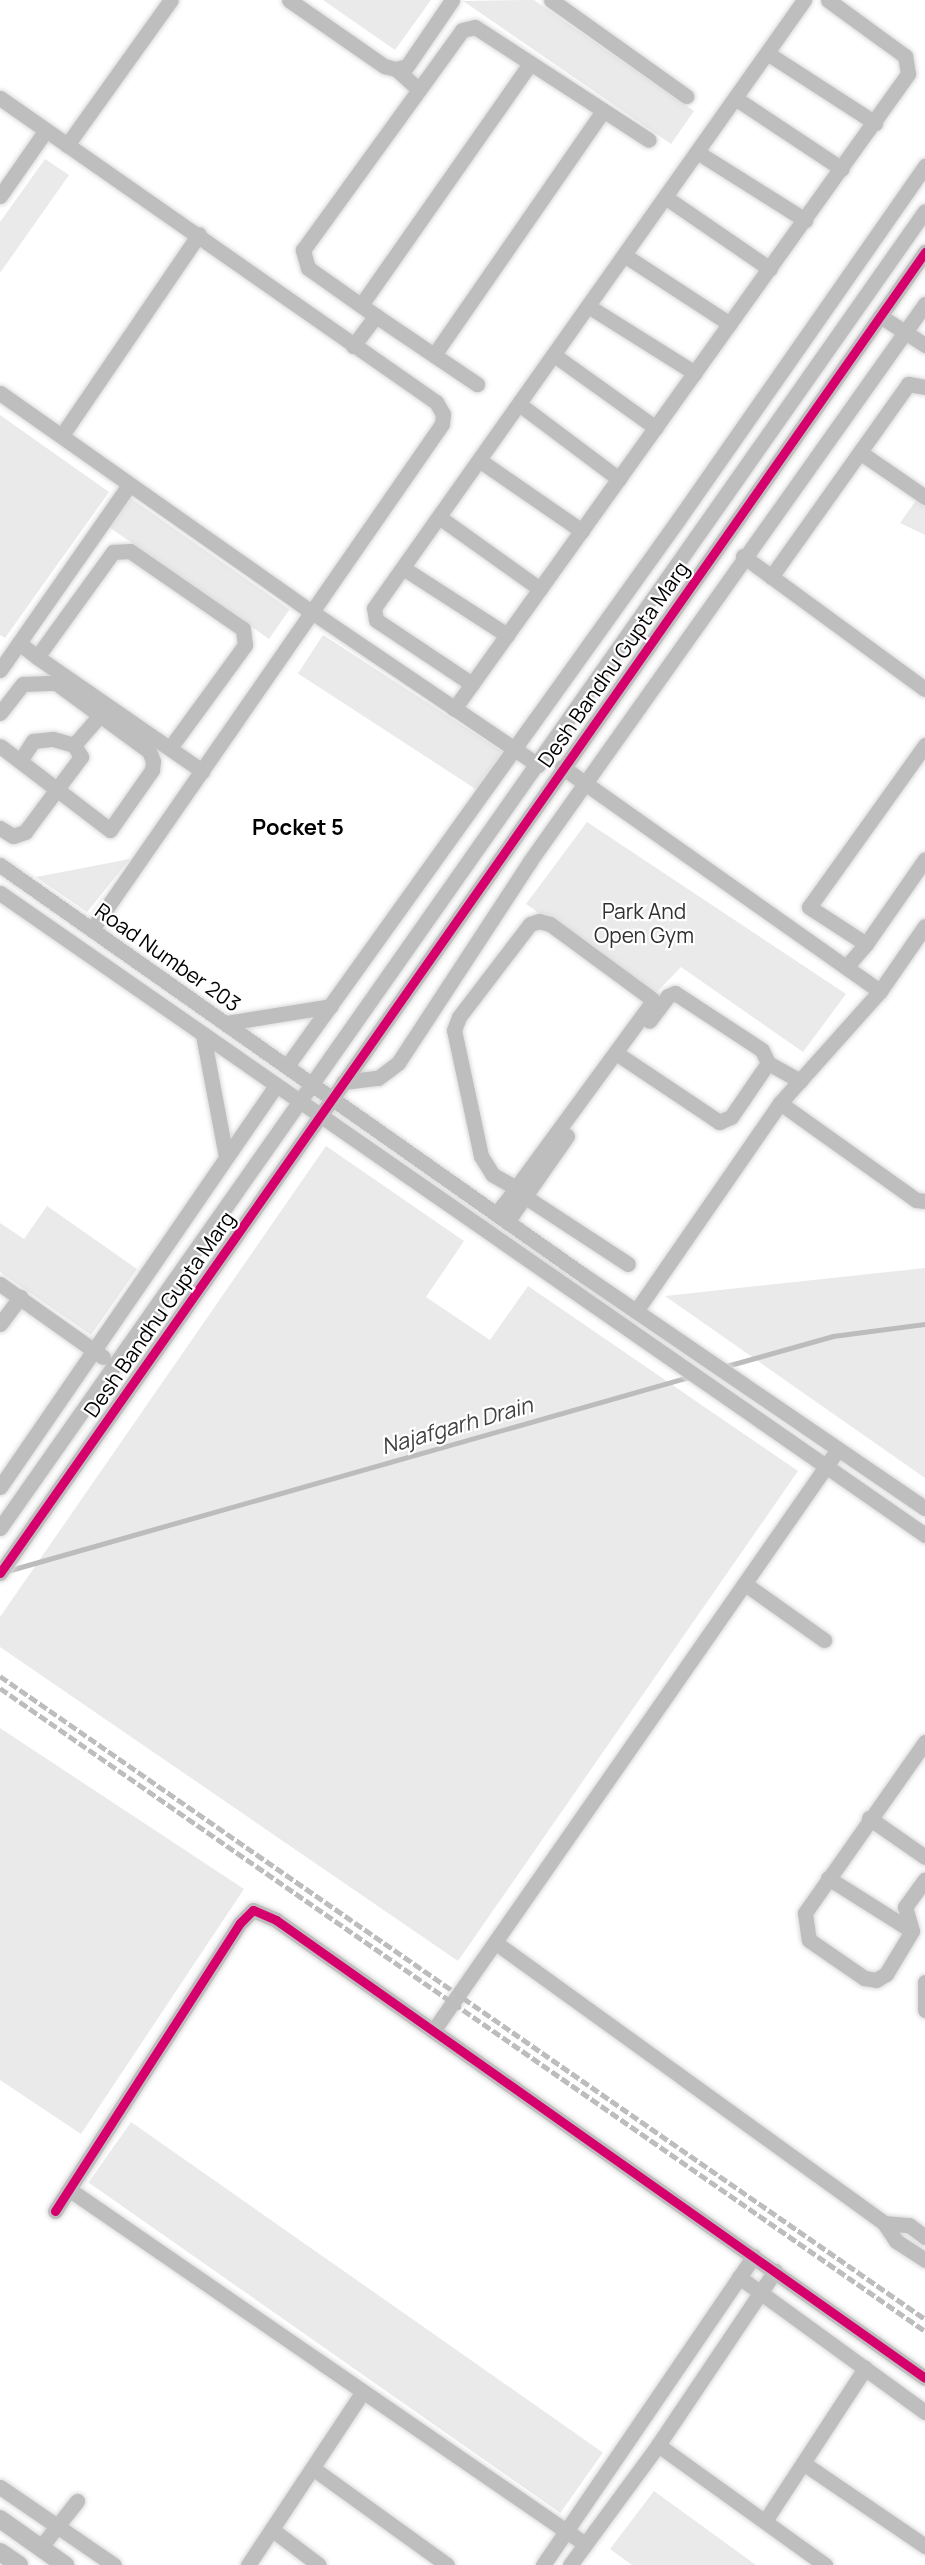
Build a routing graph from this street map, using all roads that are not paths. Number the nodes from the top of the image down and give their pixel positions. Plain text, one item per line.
1 (171, 0) edge
2 (289, 0) edge
3 (452, 0) edge
4 (550, 0) edge
5 (804, 0) edge
6 (828, 0) edge
7 (767, 52) junction
8 (530, 64) junction
9 (396, 69) junction
10 (419, 90) junction
11 (686, 96) dead end
12 (0, 98) edge
13 (735, 98) junction
14 (603, 111) junction
15 (875, 123) junction
16 (46, 130) junction
17 (649, 140) dead end
18 (67, 145) junction
19 (697, 152) junction
20 (925, 166) edge
21 (842, 170) junction
22 (0, 196) edge
23 (665, 197) junction
24 (925, 211) edge
25 (805, 220) junction
26 (199, 234) junction
27 (925, 252) edge
28 (624, 255) junction
29 (770, 269) junction
30 (925, 304) edge
31 (361, 305) junction
32 (588, 306) junction
33 (376, 316) junction
34 (880, 316) junction
35 (730, 324) junction
36 (906, 332) junction
37 (925, 345) edge
38 (353, 346) junction
39 (434, 355) junction
40 (554, 355) junction
41 (695, 374) junction
42 (477, 384) dead end
43 (925, 387) edge
44 (0, 393) edge
45 (519, 404) junction
46 (656, 428) junction
47 (62, 435) junction
48 (861, 453) junction
49 (479, 460) junction
50 (620, 479) junction
51 (129, 485) junction
52 (925, 497) edge
53 (439, 517) junction
54 (582, 531) junction
55 (743, 556) junction
56 (403, 568) junction
57 (771, 578) junction
58 (540, 589) junction
59 (312, 612) junction
60 (507, 635) junction
61 (19, 643) junction
62 (37, 657) junction
63 (2, 663) edge
64 (472, 684) junction
65 (924, 686) edge
66 (454, 709) junction
67 (0, 713) edge
68 (99, 716) junction
69 (74, 745) junction
70 (925, 745) edge
71 (0, 746) edge
72 (170, 748) junction
73 (514, 750) junction
74 (20, 761) junction
75 (538, 765) junction
76 (562, 767) junction
77 (202, 771) junction
78 (585, 783) junction
79 (57, 789) junction
80 (0, 828) edge
81 (925, 859) edge
82 (0, 865) edge
83 (0, 893) edge
84 (925, 926) edge
85 (92, 929) junction
86 (866, 944) junction
87 (846, 967) junction
88 (880, 991) junction
89 (331, 1006) junction
90 (226, 1023) junction
91 (203, 1035) junction
92 (622, 1057) junction
93 (768, 1062) junction
94 (287, 1066) junction
95 (800, 1081) junction
96 (343, 1082) junction
97 (313, 1083) junction
98 (276, 1086) junction
99 (332, 1097) junction
100 (300, 1102) junction
101 (780, 1103) junction
102 (320, 1114) junction
103 (226, 1157) junction
104 (520, 1192) junction
105 (925, 1201) edge
106 (502, 1218) junction
107 (628, 1264) dead end
108 (0, 1284) edge
109 (20, 1297) junction
110 (636, 1311) junction
111 (1, 1326) edge
112 (96, 1352) junction
113 (112, 1365) junction
114 (839, 1448) junction
115 (828, 1464) junction
116 (0, 1487) edge
117 (925, 1508) edge
118 (0, 1528) edge
119 (925, 1535) edge
120 (0, 1573) edge
121 (745, 1584) junction
122 (824, 1640) dead end
123 (925, 1742) edge
124 (869, 1818) junction
125 (925, 1857) edge
126 (828, 1878) junction
127 (925, 1879) edge
128 (912, 1931) junction
129 (496, 1943) junction
130 (925, 1982) edge
131 (925, 2010) edge
132 (433, 2031) junction
133 (70, 2190) junction
134 (55, 2211) dead end
135 (884, 2223) junction
136 (925, 2237) edge
137 (754, 2256) junction
138 (925, 2260) edge
139 (775, 2271) junction
140 (739, 2277) junction
141 (759, 2292) junction
142 (865, 2368) junction
143 (925, 2378) edge
144 (361, 2394) junction
145 (925, 2412) edge
146 (658, 2445) junction
147 (803, 2463) junction
148 (314, 2469) junction
149 (0, 2487) edge
150 (77, 2501) dead end
151 (0, 2519) edge
152 (765, 2521) junction
153 (59, 2528) junction
154 (274, 2531) junction
155 (567, 2532) junction
156 (585, 2544) junction
157 (925, 2546) edge
158 (40, 2548) junction
159 (0, 2552) edge
160 (19, 2565) edge
161 (65, 2565) edge
162 (114, 2565) edge
163 (248, 2565) edge
164 (320, 2565) edge
165 (447, 2565) edge
166 (543, 2565) edge
167 (570, 2565) edge
168 (825, 2565) edge

1 - 18 street
2 - 9 street
3 - 9 street
4 - 11 street
5 - 7 street
6 - 15 street
7 - 13 street
7 - 15 street
8 - 10 street
8 - 14 street
8 - 31 street
9 - 10 street
10 - 31 street
12 - 16 street
13 - 19 street
13 - 21 street
14 - 17 street
14 - 39 street
15 - 21 street
16 - 18 street
16 - 22 street
18 - 26 street
19 - 23 street
19 - 25 street
20 - 73 street
21 - 25 street
23 - 28 street
23 - 29 street
24 - 75 street, Desh Bandhu Gupta Marg
25 - 29 street
26 - 38 street
26 - 47 street
27 - 34 street, Desh Bandhu Gupta Marg
28 - 32 street
28 - 35 street
29 - 35 street
30 - 36 street
31 - 33 street
32 - 40 street
32 - 41 street
33 - 38 street
33 - 39 street
34 - 36 street
34 - 76 street, Desh Bandhu Gupta Marg
35 - 41 street
36 - 37 street
36 - 55 street
38 - 59 street
39 - 42 street
40 - 45 street
40 - 46 street
41 - 46 street
43 - 48 street
44 - 47 street
45 - 49 street
45 - 50 street
46 - 50 street
47 - 51 street
48 - 52 street
48 - 57 street
49 - 53 street
49 - 54 street
50 - 54 street
51 - 59 street
51 - 61 street
53 - 56 street
53 - 58 street
54 - 58 street
55 - 57 street
55 - 78 street
56 - 60 street
56 - 64 street
57 - 65 street
58 - 60 street
59 - 66 street
59 - 77 street
60 - 64 street
61 - 62 street
61 - 63 street
62 - 72 street
62 - 72 street
64 - 66 street
66 - 73 street
67 - 68 street
68 - 69 street
68 - 79 street
69 - 74 street
69 - 79 street
70 - 86 street
71 - 74 street
72 - 77 street
73 - 75 street
73 - 89 street
74 - 79 street
75 - 97 street, Desh Bandhu Gupta Marg
76 - 78 street
76 - 96 street, Desh Bandhu Gupta Marg
77 - 85 street
78 - 87 street
78 - 96 street
79 - 80 street
81 - 86 street
82 - 85 street, Road Number 203
83 - 91 street, Road Number 203
84 - 88 street
85 - 90 street, Road Number 203
86 - 87 street
87 - 88 street
88 - 95 street
89 - 90 street
89 - 94 street
90 - 94 street, Road Number 203
91 - 98 street, Road Number 203
91 - 103 street
92 - 93 street
92 - 93 street
92 - 104 street
93 - 95 street
94 - 97 street, Road Number 203
95 - 101 street
96 - 99 street, Desh Bandhu Gupta Marg
97 - 99 street, Road Number 203
97 - 100 street, Desh Bandhu Gupta Marg
98 - 100 street, Road Number 203
98 - 103 street
99 - 102 street, Desh Bandhu Gupta Marg
99 - 106 street, Road Number 203
100 - 102 street, Road Number 203
100 - 113 street, Desh Bandhu Gupta Marg
101 - 105 street
101 - 110 street
102 - 115 street, Road Number 203
102 - 120 street, Desh Bandhu Gupta Marg
103 - 112 street
104 - 104 street
104 - 106 street
104 - 107 street
106 - 110 street, Road Number 203
108 - 109 street
109 - 111 street
109 - 112 street
110 - 114 street, Road Number 203
112 - 113 street
112 - 116 street
113 - 118 street, Desh Bandhu Gupta Marg
114 - 115 street
114 - 117 street, Road Number 203
115 - 119 street, Road Number 203
115 - 121 street
121 - 122 street
121 - 129 street
123 - 124 street
124 - 125 street
124 - 126 street
126 - 128 street
126 - 128 street
127 - 128 street
129 - 132 street
129 - 135 street
130 - 131 street
132 - 133 street
132 - 137 street
133 - 134 street
133 - 144 street
135 - 136 street
135 - 138 street
137 - 139 street
137 - 140 street
139 - 141 street
139 - 143 street
140 - 141 street
140 - 155 street
141 - 142 street
141 - 146 street
142 - 145 street
142 - 147 street
144 - 148 street
144 - 155 street
146 - 152 street
146 - 156 street
147 - 152 street
147 - 157 street
148 - 154 street
148 - 165 street
149 - 153 street
150 - 153 street
151 - 158 main road
152 - 168 street
153 - 158 street
153 - 162 street
154 - 163 street
154 - 164 street
155 - 156 street
155 - 166 street
156 - 167 street
158 - 161 main road
159 - 160 main road

